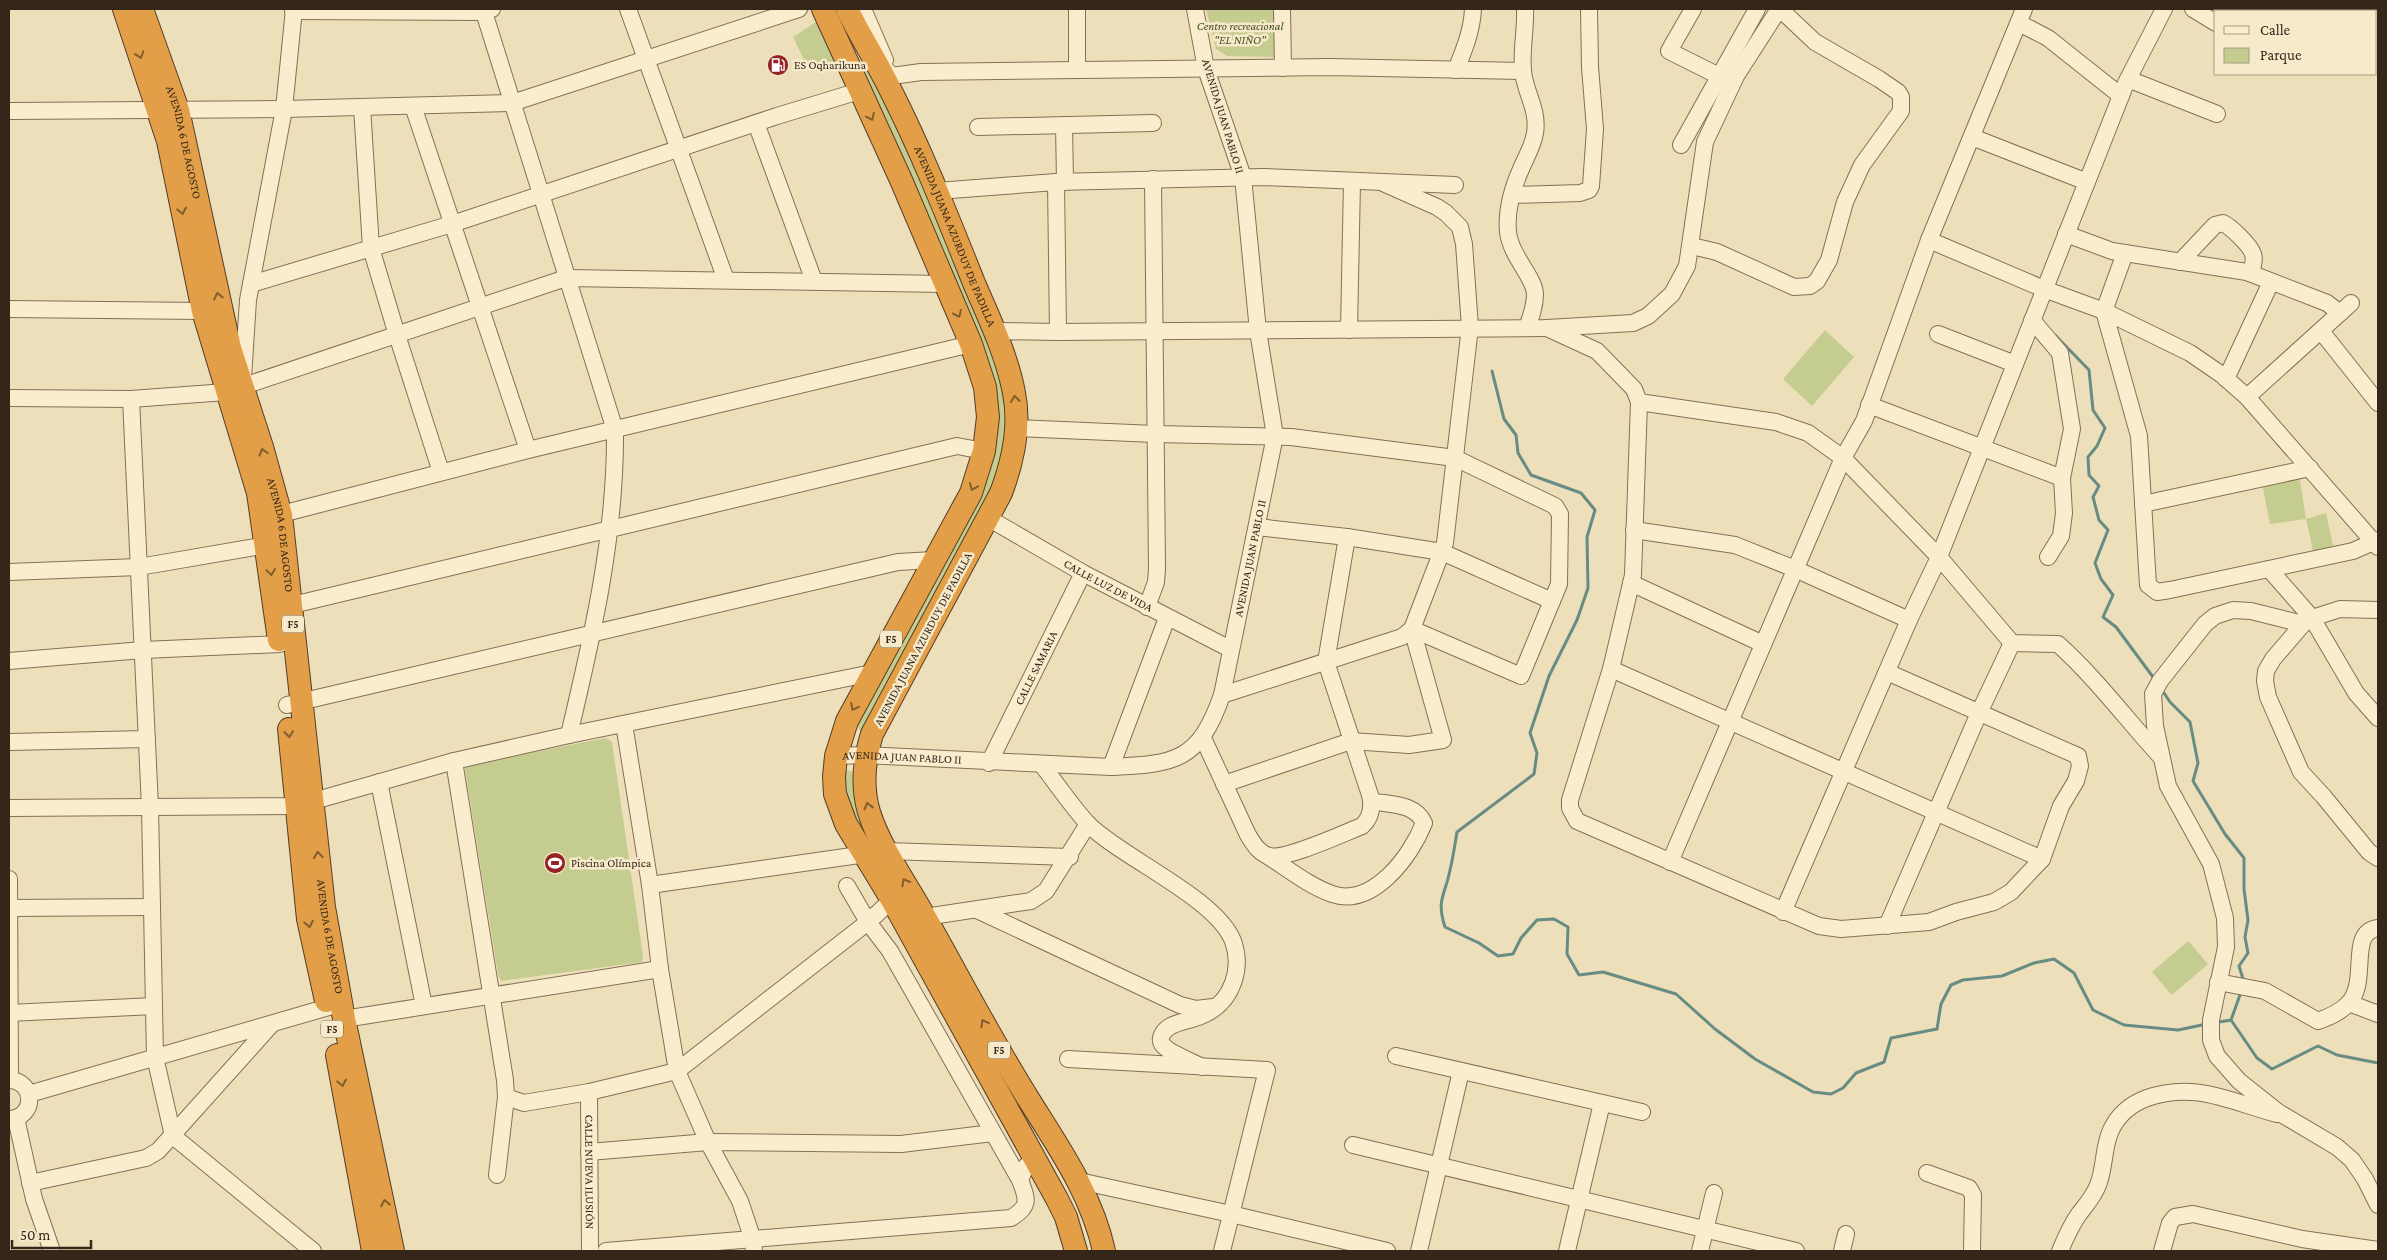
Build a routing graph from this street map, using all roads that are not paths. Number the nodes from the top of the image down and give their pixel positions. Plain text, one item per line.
1 (124, 9) edge
2 (142, 9) edge
3 (628, 9) edge
4 (797, 9) edge
5 (1076, 9) edge
6 (1195, 9) edge
7 (1282, 9) edge
8 (1473, 9) edge
9 (1525, 9) edge
10 (1589, 9) edge
11 (1693, 9) edge
12 (1757, 9) edge
13 (1780, 9) edge
14 (2164, 9) edge
15 (2193, 9) edge
16 (293, 10) edge
17 (486, 10) edge
18 (853, 10) edge
19 (2020, 13) edge
20 (825, 15) edge
21 (2214, 22) edge
22 (872, 54) junction
23 (646, 59) junction
24 (847, 64) junction
25 (1283, 68) junction
26 (1206, 69) junction
27 (1077, 70) junction
28 (1456, 70) junction
29 (1522, 71) junction
30 (892, 76) junction
31 (1719, 76) junction
32 (2128, 79) junction
33 (859, 91) junction
34 (2121, 96) junction
35 (512, 103) junction
36 (413, 106) junction
37 (362, 107) junction
38 (284, 109) junction
39 (168, 110) junction
40 (9, 111) edge
41 (2217, 114) dead end
42 (756, 122) junction
43 (1152, 123) dead end
44 (1064, 125) junction
45 (978, 127) dead end
46 (1972, 137) junction
47 (1681, 145) dead end
48 (678, 148) junction
49 (1243, 177) junction
50 (1153, 180) junction
51 (1061, 182) junction
52 (1352, 182) junction
53 (2087, 182) junction
54 (1383, 183) junction
55 (1455, 185) dead end
56 (937, 191) junction
57 (540, 194) junction
58 (1512, 195) junction
59 (452, 224) junction
60 (2066, 234) junction
61 (1929, 240) junction
62 (1692, 246) junction
63 (371, 248) junction
64 (2125, 253) junction
65 (2180, 262) junction
66 (2250, 274) junction
67 (566, 278) junction
68 (726, 280) junction
69 (814, 281) junction
70 (2271, 282) junction
71 (251, 284) junction
72 (945, 284) junction
73 (2044, 289) junction
74 (480, 307) junction
75 (9, 309) edge
76 (203, 311) junction
77 (2104, 311) junction
78 (2032, 320) junction
79 (1470, 327) junction
80 (1527, 328) junction
81 (1547, 328) junction
82 (1349, 330) junction
83 (2321, 330) junction
84 (994, 331) junction
85 (1258, 331) junction
86 (1058, 332) junction
87 (1154, 332) junction
88 (1938, 334) dead end
89 (397, 335) junction
90 (971, 344) junction
91 (2015, 364) junction
92 (2226, 379) junction
93 (234, 390) junction
94 (2247, 397) junction
95 (9, 398) edge
96 (131, 399) junction
97 (1640, 402) junction
98 (2378, 403) edge
99 (1870, 405) junction
100 (1016, 428) junction
101 (615, 430) junction
102 (1155, 434) junction
103 (1275, 436) junction
104 (1982, 447) junction
105 (528, 450) junction
106 (984, 451) junction
107 (1455, 458) junction
108 (1843, 458) junction
109 (2310, 468) junction
110 (441, 472) junction
111 (2062, 478) junction
112 (2143, 504) junction
113 (272, 517) junction
114 (988, 518) junction
115 (1257, 527) junction
116 (610, 529) junction
117 (1634, 530) junction
118 (1347, 537) junction
119 (2377, 544) edge
120 (267, 545) junction
121 (1442, 552) junction
122 (1939, 557) junction
123 (2048, 558) dead end
124 (934, 560) junction
125 (139, 567) junction
126 (1795, 569) junction
127 (2269, 569) junction
128 (9, 572) edge
129 (1083, 573) junction
130 (1631, 583) junction
131 (1552, 601) junction
132 (283, 607) junction
133 (1147, 607) junction
134 (2378, 610) edge
135 (1167, 618) junction
136 (1909, 620) junction
137 (2308, 621) junction
138 (1412, 628) junction
139 (593, 633) junction
140 (280, 644) junction
141 (1763, 644) junction
142 (2012, 644) junction
143 (1230, 649) junction
144 (143, 650) junction
145 (9, 661) edge
146 (1326, 662) junction
147 (1611, 669) junction
148 (1887, 672) junction
149 (872, 673) junction
150 (1222, 695) junction
151 (294, 704) junction
152 (1979, 713) junction
153 (2378, 718) edge
154 (1729, 721) junction
155 (624, 724) junction
156 (569, 735) junction
157 (1203, 738) junction
158 (147, 739) junction
159 (1351, 741) junction
160 (9, 742) edge
161 (865, 755) junction
162 (836, 756) junction
163 (2161, 757) junction
164 (454, 761) junction
165 (989, 763) junction
166 (1042, 765) junction
167 (1111, 767) junction
168 (1844, 771) junction
169 (379, 782) junction
170 (1224, 784) junction
171 (1372, 801) junction
172 (304, 803) junction
173 (150, 807) junction
174 (9, 808) edge
175 (1937, 812) junction
176 (1088, 824) junction
177 (886, 851) junction
178 (863, 854) junction
179 (1266, 855) junction
180 (1070, 857) junction
181 (2378, 858) edge
182 (2042, 859) junction
183 (1670, 862) junction
184 (9, 879) edge
185 (650, 884) junction
186 (847, 886) dead end
187 (892, 900) junction
188 (152, 906) junction
189 (9, 908) edge
190 (977, 910) junction
191 (1783, 912) junction
192 (925, 917) junction
193 (868, 922) junction
194 (1887, 926) junction
195 (2378, 928) edge
196 (660, 970) junction
197 (2218, 982) junction
198 (493, 996) junction
199 (2349, 1003) junction
200 (154, 1006) junction
201 (424, 1006) junction
202 (1216, 1007) junction
203 (337, 1010) junction
204 (10, 1013) edge
205 (2378, 1014) edge
206 (271, 1025) junction
207 (1396, 1056) dead end
208 (156, 1057) junction
209 (1068, 1060) dead end
210 (1202, 1067) junction
211 (677, 1071) junction
212 (1461, 1071) junction
213 (10, 1080) edge
214 (991, 1081) junction
215 (588, 1092) junction
216 (29, 1094) junction
217 (506, 1097) junction
218 (1602, 1103) junction
219 (1642, 1112) dead end
220 (2285, 1117) junction
221 (12, 1118) edge
222 (993, 1133) junction
223 (173, 1136) junction
224 (708, 1142) junction
225 (1353, 1145) dead end
226 (589, 1152) junction
227 (1036, 1160) junction
228 (1438, 1166) junction
229 (1927, 1173) dead end
230 (496, 1175) dead end
231 (1020, 1180) junction
232 (1079, 1181) junction
233 (30, 1183) junction
234 (1714, 1193) dead end
235 (1580, 1200) junction
236 (2378, 1205) edge
237 (1230, 1214) junction
238 (1705, 1229) junction
239 (1846, 1234) dead end
240 (2289, 1244) edge
241 (754, 1245) edge
242 (2378, 1250) edge
243 (52, 1251) edge
244 (313, 1251) edge
245 (373, 1251) edge
246 (393, 1251) edge
247 (590, 1251) edge
248 (606, 1251) edge
249 (1076, 1251) edge
250 (1088, 1251) edge
251 (1104, 1251) edge
252 (1222, 1251) edge
253 (1387, 1251) edge
254 (1418, 1251) edge
255 (1568, 1251) edge
256 (1700, 1251) edge
257 (1796, 1251) edge
258 (1842, 1251) edge
259 (1972, 1251) edge
260 (2060, 1251) edge
261 (2162, 1251) edge

1 -> 39 highway, AVENIDA 6 DE AGOSTO / F5
2 - 39 highway, AVENIDA 6 DE AGOSTO / F5
3 - 23 street
4 - 23 street
5 - 27 street
6 - 26 street, AVENIDA JUAN PABLO II
7 - 25 street
8 - 28 street
9 - 29 street
10 - 58 street
11 - 31 street
12 - 31 street
13 - 62 street
13 - 62 street
14 - 32 street
15 - 21 street
16 - 17 street
16 - 38 street
17 - 35 street
18 - 20 highway
18 - 22 highway, AVENIDA JUANA AZURDUY DE PADILLA / F5
18 - 30 street
19 - 34 street
19 - 46 street
20 - 24 highway, F5
22 - 24 highway
22 - 30 street
22 - 56 highway, AVENIDA JUANA AZURDUY DE PADILLA / F5
23 - 35 street
23 - 48 street
24 - 33 highway, F5
25 - 26 street
25 - 28 street
26 - 27 street
26 - 49 street, AVENIDA JUAN PABLO II
27 - 30 street
28 - 29 street
29 - 58 street
31 - 47 street
32 - 34 street
32 - 41 street
33 - 42 street
33 -> 72 highway, F5
34 - 53 street
35 - 36 street
35 - 57 street
36 - 37 street
36 - 59 street
37 - 38 street
37 - 63 street
38 - 39 street
38 - 71 street
39 - 40 street
39 -> 76 highway, AVENIDA 6 DE AGOSTO / F5
93 -> 39 highway, AVENIDA 6 DE AGOSTO / F5
42 - 48 street
42 - 69 street
43 - 44 street
44 - 45 street
44 - 51 street
46 - 53 street
46 - 61 street
48 - 57 street
48 - 68 street
49 - 50 street
49 - 52 street
49 - 85 street, AVENIDA JUAN PABLO II
50 - 51 street
50 - 87 street
51 - 56 street
51 - 86 street
52 - 54 street
52 - 82 street
53 - 60 street
54 - 55 street
54 - 79 street
56 - 84 highway, AVENIDA JUANA AZURDUY DE PADILLA / F5
57 - 59 street
57 - 67 street
58 - 80 street
59 - 63 street
59 - 74 street
60 - 64 street
60 - 73 street
61 - 73 street
61 - 99 street
62 - 81 street
63 - 71 street
63 - 89 street
64 - 65 street
64 - 77 street
65 - 66 street
65 - 66 street
66 - 70 street
67 - 68 street
67 - 74 street
67 - 101 street
68 - 69 street
69 - 72 street
70 - 83 street
70 - 92 street
71 - 93 street
72 -> 90 highway, F5
73 - 77 street
73 - 78 street
74 - 89 street
74 - 105 street
75 - 76 street
76 - 93 highway, AVENIDA 6 DE AGOSTO / F5
77 - 92 street
77 - 112 street
78 - 91 street
78 - 111 street
79 - 80 street
79 - 82 street
79 - 107 street
80 - 81 street
81 - 97 street
82 - 85 street
83 - 94 street
83 - 98 street
84 - 86 street
100 -> 84 highway, AVENIDA JUANA AZURDUY DE PADILLA / F5
85 - 87 street
85 - 103 street, AVENIDA JUAN PABLO II
86 - 87 street
87 - 102 street
88 - 91 street
89 - 93 street
89 - 110 street
90 - 101 street
90 - 106 highway, F5
91 - 104 street
92 - 94 street
93 - 96 street
93 - 113 highway, AVENIDA 6 DE AGOSTO / F5
94 - 109 street
95 - 96 street
96 - 125 street
97 - 108 street
97 - 117 street
99 - 104 street
99 - 108 street
100 - 102 street
100 - 114 highway, AVENIDA JUANA AZURDUY DE PADILLA / F5
101 - 105 street
101 - 116 street
102 - 103 street
102 - 133 street
103 - 107 street
103 - 115 street, AVENIDA JUAN PABLO II
104 - 111 street
104 - 122 street
105 - 110 street
106 - 116 street
106 -> 124 highway, F5
107 - 121 street
107 - 131 street
108 - 122 street
108 - 126 street
109 - 112 street
109 - 119 street
110 - 113 street
111 - 123 street
112 - 127 street
113 - 120 highway, AVENIDA 6 DE AGOSTO / F5
113 - 132 highway, AVENIDA 6 DE AGOSTO / F5
114 - 129 street, CALLE LUZ DE VIDA
114 - 161 highway, AVENIDA JUANA AZURDUY DE PADILLA / F5
115 - 118 street
115 - 143 street, AVENIDA JUAN PABLO II
116 - 132 street
116 - 139 street
117 - 126 street
117 - 130 street
118 - 121 street
118 - 146 street
119 - 127 street
120 - 125 street
120 -> 132 highway, AVENIDA 6 DE AGOSTO / F5
121 - 131 street
121 - 138 street
122 - 136 street
122 - 142 street
124 - 139 street
124 - 149 highway, F5
125 - 128 street
125 - 144 street
126 - 136 street
126 - 141 street
127 - 137 street
129 - 133 street, CALLE LUZ DE VIDA
129 - 165 street, CALLE SAMARIA
130 - 141 street
130 - 147 street
131 - 138 street
132 - 140 highway, AVENIDA 6 DE AGOSTO / F5
132 - 151 highway, AVENIDA 6 DE AGOSTO / F5
133 - 135 street, CALLE LUZ DE VIDA
134 - 137 street
135 - 143 street, CALLE LUZ DE VIDA
135 - 167 street
136 - 148 street
137 - 153 street
137 - 163 street
137 - 181 street
138 - 146 street
138 - 159 street
139 - 151 street
139 - 156 street
140 - 144 street
140 - 151 highway, AVENIDA 6 DE AGOSTO / F5
141 - 154 street
142 - 152 street
142 - 163 street
143 - 150 street, AVENIDA JUAN PABLO II
144 - 145 street
144 - 158 street
146 - 150 street
146 - 159 street
147 - 154 street
147 - 183 street
148 - 152 street
148 - 168 street
149 - 155 street
149 -> 162 highway, F5
150 - 157 street, AVENIDA JUAN PABLO II
151 - 172 highway, AVENIDA 6 DE AGOSTO / F5
152 - 175 street
152 - 182 street
154 - 168 street
154 - 183 street
155 - 156 street
155 - 185 street
156 - 164 street
157 - 167 street, AVENIDA JUAN PABLO II
157 - 170 street
158 - 160 street
158 - 173 street
159 - 170 street
159 - 171 street
161 - 162 street, AVENIDA JUAN PABLO II
161 - 165 street, AVENIDA JUAN PABLO II
177 -> 161 highway, AVENIDA JUANA AZURDUY DE PADILLA / F5
162 - 178 highway, F5
163 - 197 street
164 - 169 street
164 - 198 street
165 - 166 street, AVENIDA JUAN PABLO II
166 - 167 street, AVENIDA JUAN PABLO II
166 - 176 street
168 - 175 street
168 - 191 street
169 - 172 street
169 - 201 street
170 - 179 street
171 - 179 street
171 - 179 street
172 - 173 street
172 - 203 highway, AVENIDA 6 DE AGOSTO / F5
173 - 174 street
173 - 188 street
175 - 182 street
175 - 194 street
176 - 180 street
176 - 202 street
177 - 178 street
177 - 180 street
192 -> 177 highway, AVENIDA JUANA AZURDUY DE PADILLA / F5
178 - 185 street
178 - 187 highway, F5
180 - 190 street
182 - 194 street
183 - 191 street
184 - 189 street
185 - 196 street
186 - 193 street
187 - 193 street
187 - 214 highway, F5
188 - 189 street
188 - 200 street
189 - 204 street
190 - 192 street
190 - 202 street
191 - 194 street
232 -> 192 highway, AVENIDA JUANA AZURDUY DE PADILLA / F5
193 - 211 street
193 - 222 street
195 - 199 street
196 - 198 street
196 - 211 street
197 - 199 street
197 - 220 street
198 - 201 street
198 - 217 street
199 - 205 street
200 - 204 street
200 - 208 street
201 - 203 street
202 - 210 street
203 - 206 street
203 -> 245 highway, AVENIDA 6 DE AGOSTO / F5
246 -> 203 highway, AVENIDA 6 DE AGOSTO / F5
204 - 213 street
206 - 208 street
206 - 223 street
207 - 212 street
208 - 216 street
208 - 223 street
209 - 210 street
210 - 237 street
211 - 215 street
211 - 224 street
212 - 218 street
212 - 228 street
213 - 216 street
214 - 227 highway, F5
214 - 232 highway
215 - 217 street
215 - 226 street, CALLE NUEVA ILUSIÓN
216 - 221 street
217 - 230 street
218 - 219 street
218 - 235 street
220 - 236 street
220 - 260 street
221 - 233 street
222 - 224 street
222 - 231 street
223 - 233 street
223 - 244 street
224 - 226 street
224 - 241 street
225 - 228 street
226 - 247 street, CALLE NUEVA ILUSIÓN
227 - 231 street
227 - 249 highway, F5
228 - 235 street
228 - 254 street
229 - 259 street
231 - 241 street
232 - 237 street
232 - 250 highway
232 - 251 highway, AVENIDA JUANA AZURDUY DE PADILLA / F5
233 - 243 street
234 - 238 street
235 - 238 street
235 - 255 street
237 - 252 street
237 - 253 street
238 - 256 street
238 - 257 street
239 - 258 street
240 - 242 street
240 - 261 street
241 - 248 street

